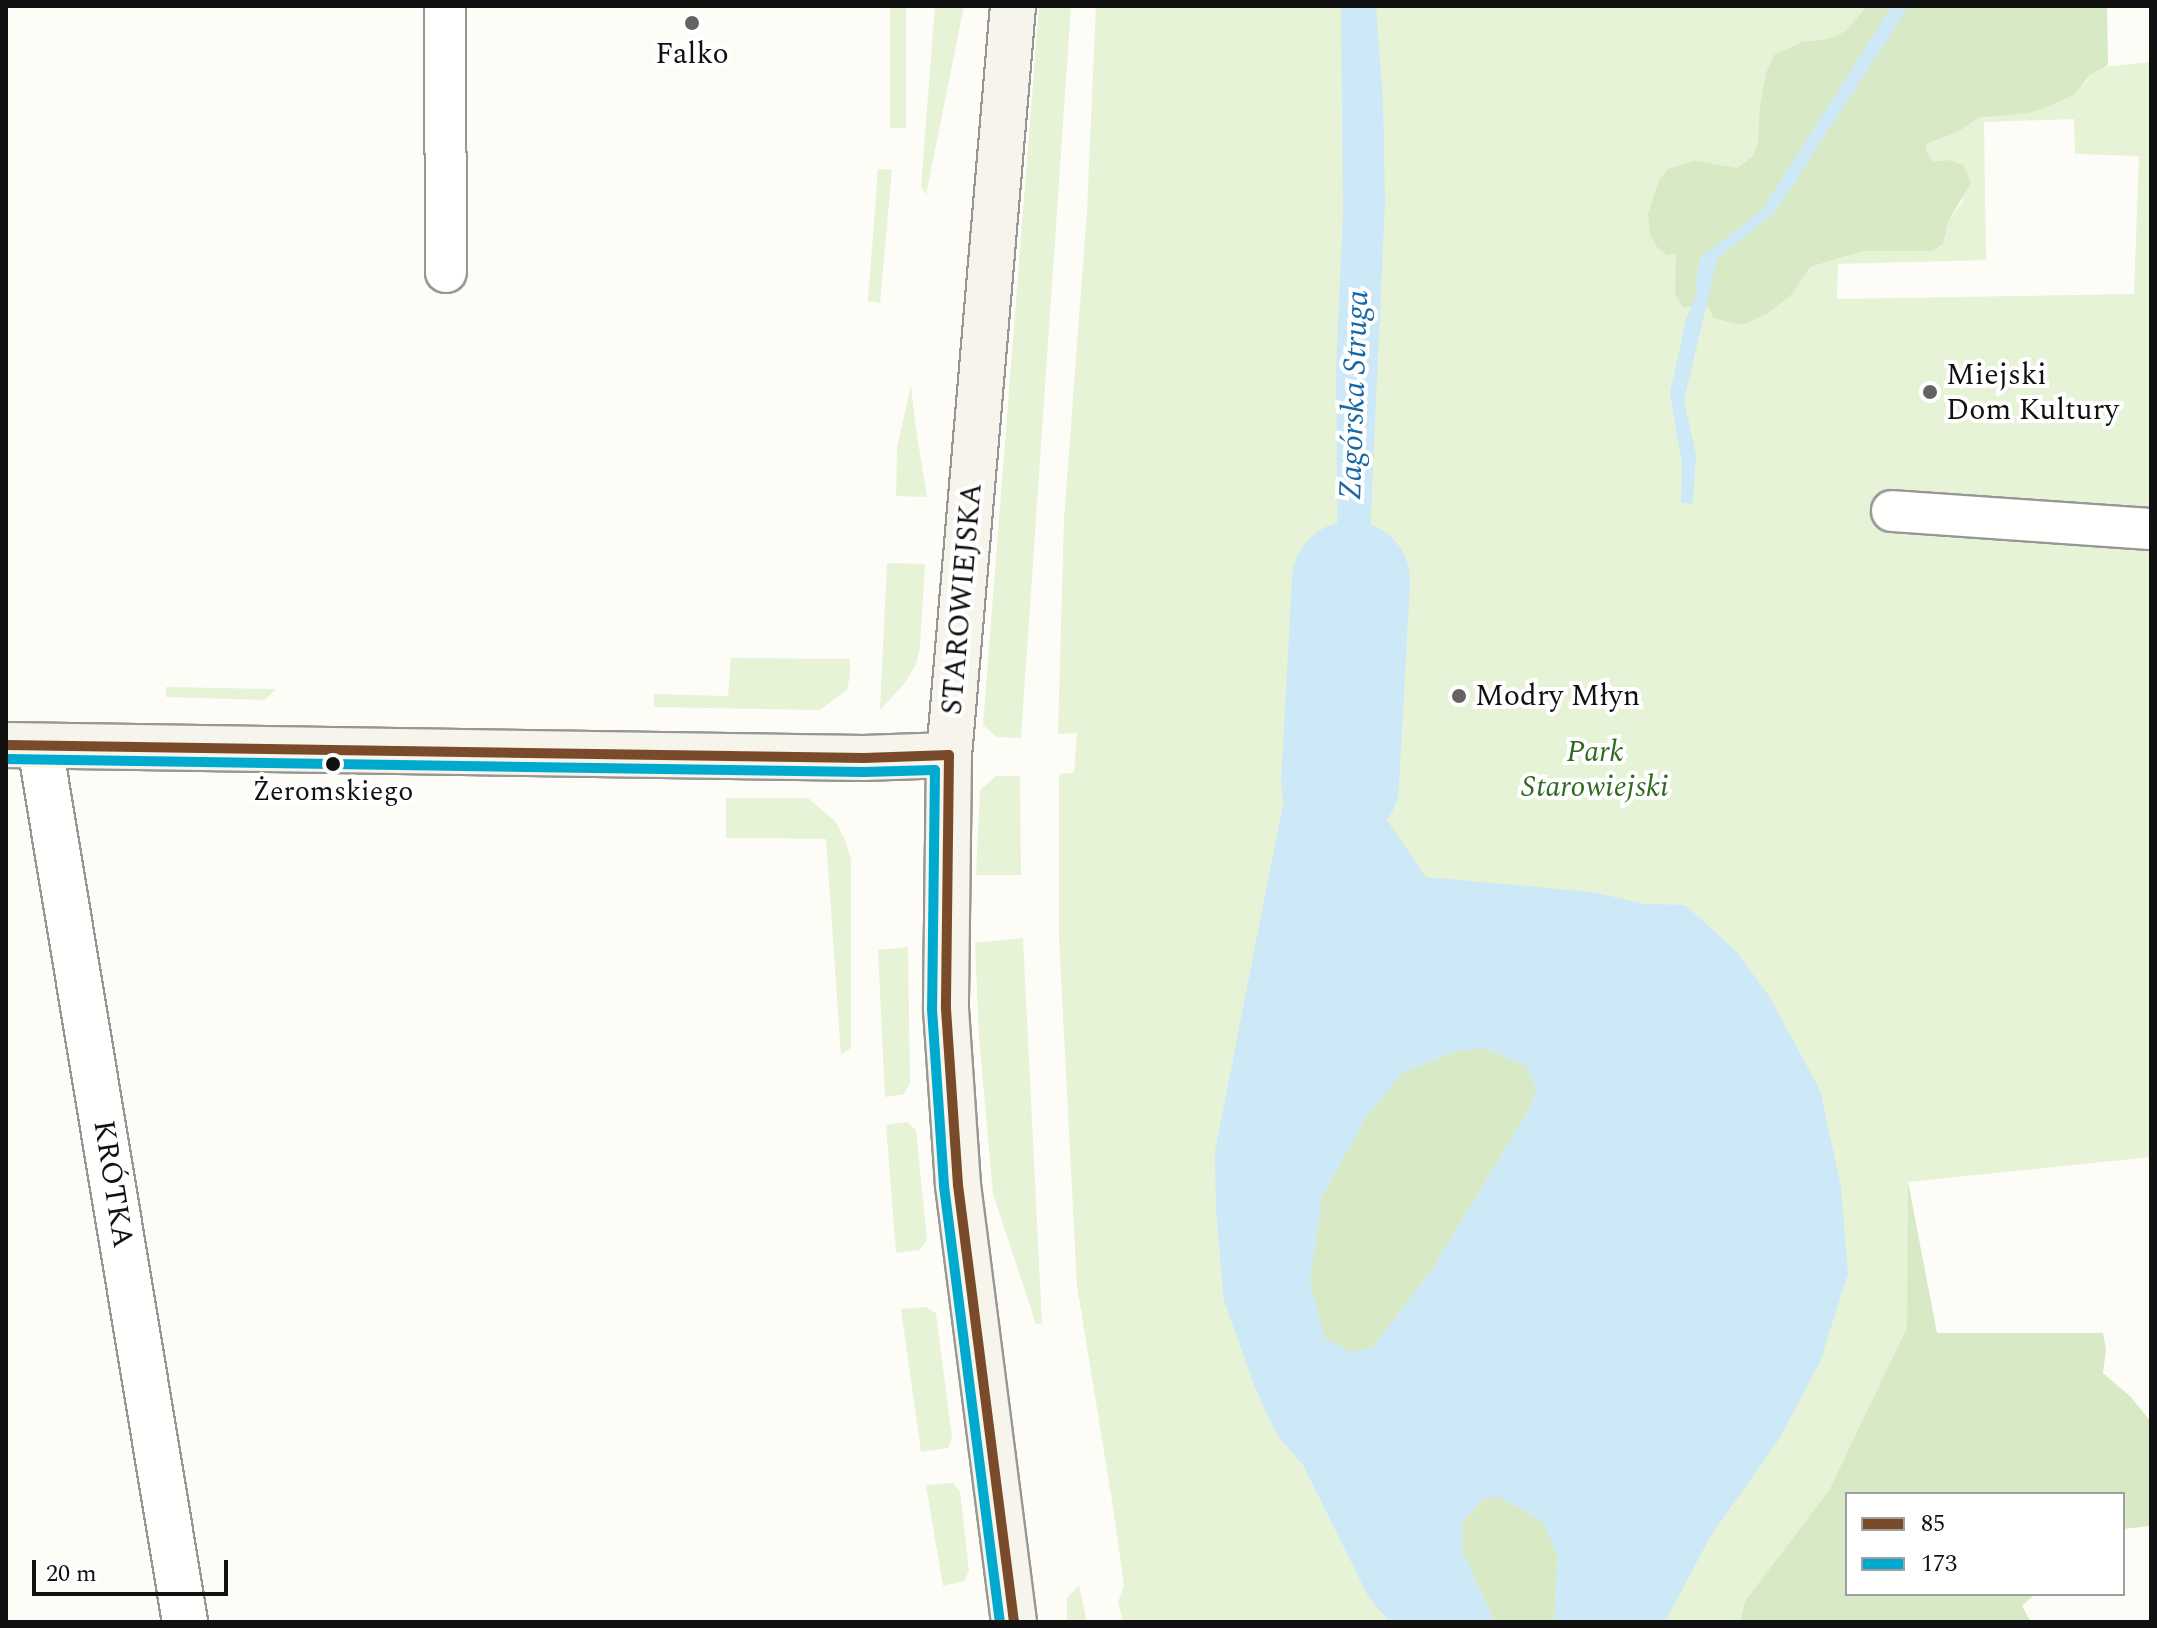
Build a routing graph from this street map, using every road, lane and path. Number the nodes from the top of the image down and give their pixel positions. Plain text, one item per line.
1 (445, 6) edge
2 (1013, 6) edge
3 (446, 272) dead end
4 (1892, 511) dead end
5 (2151, 529) edge
6 (23, 746) edge
7 (949, 755) junction
8 (185, 1622) edge
9 (1014, 1622) edge

1 - 3 lane
2 - 7 main road, STAROWIEJSKA
4 - 5 lane
6 - 7 main road
6 - 8 street, KRÓTKA
7 - 9 main road, STAROWIEJSKA

